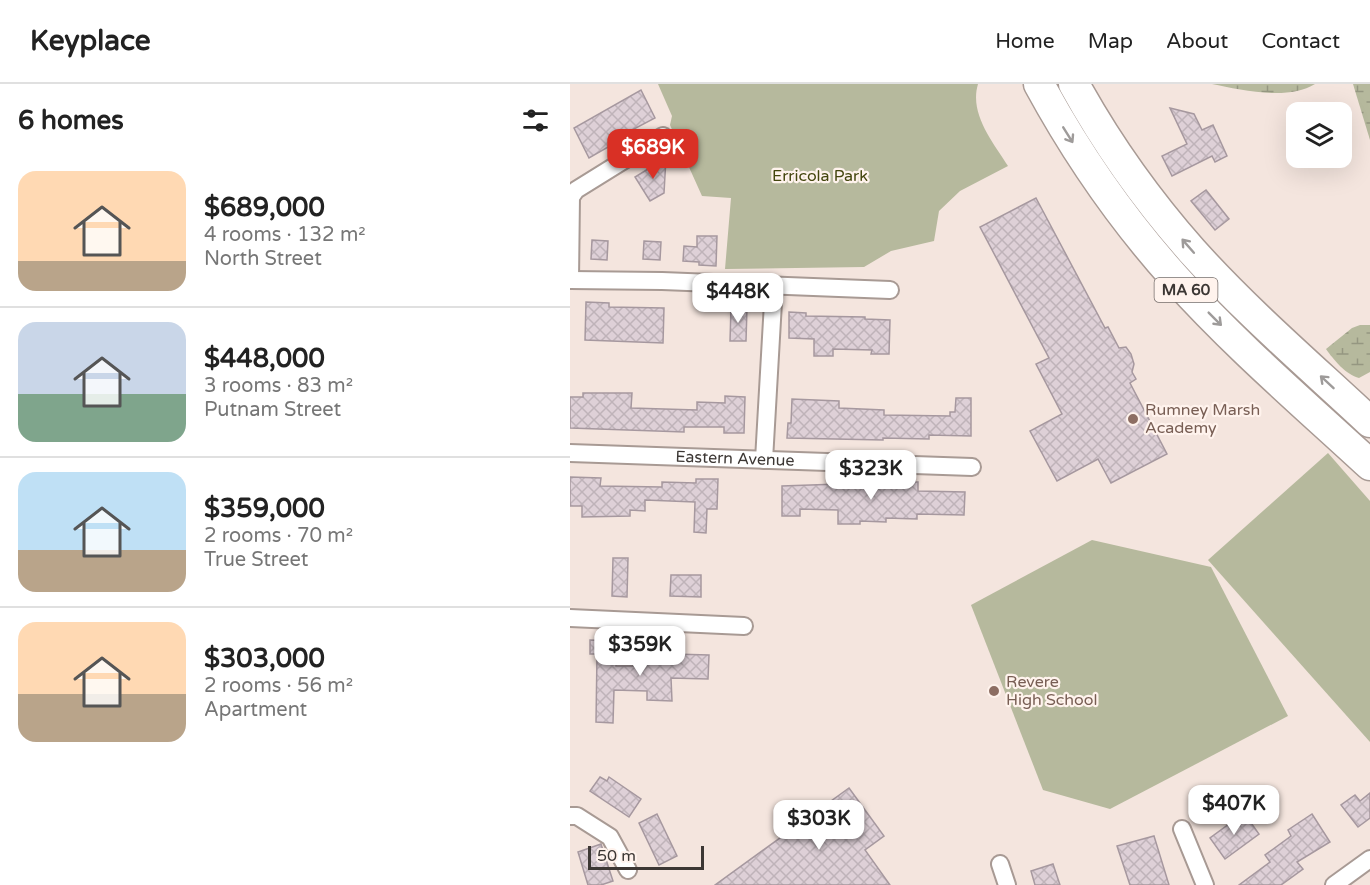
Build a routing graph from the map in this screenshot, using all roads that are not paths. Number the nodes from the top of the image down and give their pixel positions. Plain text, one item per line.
1 (1039, 84) edge
2 (1074, 84) edge
3 (663, 136) dead end
4 (571, 196) edge
5 (570, 280) edge
6 (774, 285) junction
7 (890, 290) dead end
8 (1370, 422) edge
9 (570, 453) edge
10 (764, 460) junction
11 (1370, 465) edge
12 (972, 467) dead end
13 (570, 618) edge
14 (744, 626) dead end
15 (570, 816) edge
16 (1182, 829) dead end
17 (1370, 858) edge
18 (1000, 864) dead end
19 (628, 870) dead end
20 (1007, 885) edge
21 (1205, 885) edge
22 (1334, 885) edge

1 -> 11 highway, MA 60
8 -> 2 highway, MA 60
3 - 4 street
4 - 5 street
5 - 6 street
6 - 7 street
6 - 10 street
9 - 10 street, Eastern Avenue
10 - 12 street, Eastern Avenue
13 - 14 street
15 - 19 street
16 - 21 street
17 - 22 street
18 - 20 street

